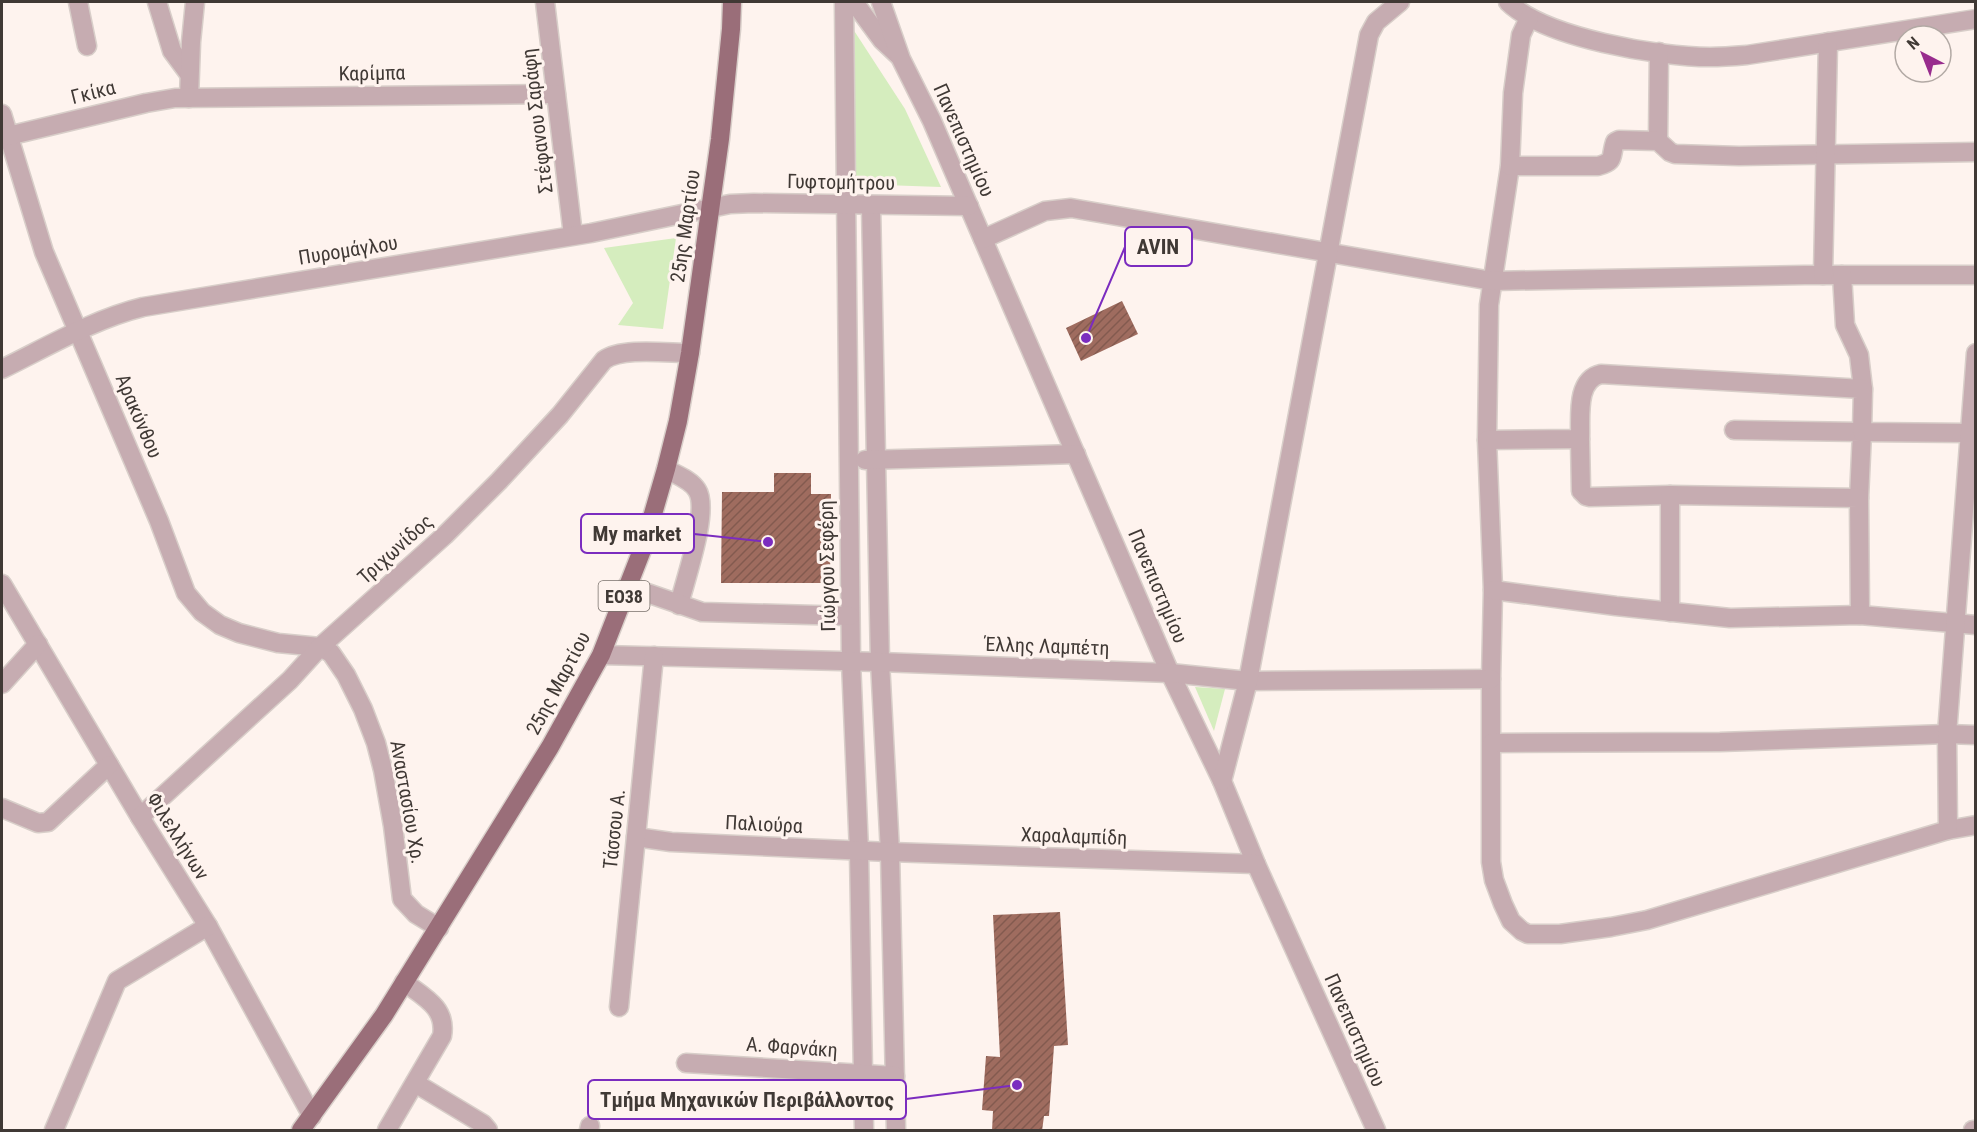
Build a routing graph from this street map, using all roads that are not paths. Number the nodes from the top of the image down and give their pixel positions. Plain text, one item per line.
1 (78, 2) edge
2 (157, 2) edge
3 (195, 2) edge
4 (545, 2) edge
5 (732, 2) edge
6 (844, 2) edge
7 (854, 2) edge
8 (881, 2) edge
9 (1400, 2) edge
10 (1508, 2) edge
11 (1529, 18) junction
12 (1976, 19) edge
13 (1828, 42) junction
14 (87, 46) dead end
15 (1659, 52) junction
16 (901, 59) junction
17 (189, 74) junction
18 (556, 93) junction
19 (189, 98) junction
20 (2, 114) edge
21 (8, 136) junction
22 (1658, 141) junction
23 (1976, 152) edge
24 (1826, 155) junction
25 (1510, 166) junction
26 (846, 205) junction
27 (712, 206) junction
28 (871, 206) junction
29 (969, 206) junction
30 (573, 236) junction
31 (983, 239) junction
32 (1328, 251) junction
33 (1823, 275) junction
34 (1842, 275) junction
35 (1976, 275) edge
36 (1492, 281) junction
37 (78, 332) junction
38 (1976, 352) edge
39 (690, 353) junction
40 (2, 369) edge
41 (1863, 389) junction
42 (1734, 430) dead end
43 (1862, 432) junction
44 (1969, 433) junction
45 (1580, 439) junction
46 (1488, 440) junction
47 (1076, 454) junction
48 (848, 460) junction
49 (875, 460) junction
50 (666, 469) junction
51 (1670, 495) junction
52 (1859, 498) junction
53 (2, 584) edge
54 (627, 586) junction
55 (1493, 590) junction
56 (679, 605) junction
57 (1670, 612) junction
58 (1860, 615) junction
59 (850, 616) junction
60 (1956, 624) junction
61 (1976, 625) edge
62 (38, 644) junction
63 (320, 647) junction
64 (601, 655) junction
65 (654, 656) junction
66 (851, 662) junction
67 (880, 662) junction
68 (1170, 673) junction
69 (1491, 679) junction
70 (1248, 681) junction
71 (2, 684) edge
72 (1947, 734) junction
73 (1976, 735) edge
74 (1492, 743) junction
75 (109, 765) junction
76 (1222, 781) junction
77 (2, 808) edge
78 (140, 817) junction
79 (1976, 825) edge
80 (1948, 830) junction
81 (636, 837) junction
82 (859, 851) junction
83 (890, 852) junction
84 (1256, 864) junction
85 (208, 926) junction
86 (439, 928) junction
87 (404, 982) junction
88 (619, 1007) dead end
89 (686, 1063) dead end
90 (863, 1075) junction
91 (895, 1076) junction
92 (415, 1083) junction
93 (309, 1123) edge
94 (54, 1131) edge
95 (300, 1131) edge
96 (387, 1131) edge
97 (488, 1131) edge
98 (864, 1131) edge
99 (896, 1131) edge
100 (1376, 1131) edge

1 - 14 street
2 - 17 street
3 - 17 street
4 - 18 street, Στέφανου Σαράφη
5 - 27 main road, 25ης Μαρτίου / ΕΟ38
6 - 26 street, Γιώργου Σεφέρη
7 - 16 street, Πανεπιστημίου
8 - 16 street, Πανεπιστημίου
9 - 32 street
10 - 11 street
11 - 15 street
11 - 25 street
12 - 13 street
13 - 15 street
13 - 24 street
15 - 22 street
16 - 29 street, Πανεπιστημίου
17 - 19 street
18 - 19 street, Καρίμπα
18 - 30 street, Στέφανου Σαράφη
19 - 21 street, Γκίκα
20 - 21 street, Αρακύνθου
21 - 37 street, Αρακύνθου
22 - 24 street
22 - 25 street
23 - 24 street
24 - 33 street
25 - 36 street
26 - 27 street, Γυφτομήτρου
26 - 28 street, Γυφτομήτρου
26 - 48 street, Γιώργου Σεφέρη
27 - 30 street, Πυρομάγλου
27 - 39 main road, 25ης Μαρτίου / ΕΟ38
28 - 29 street, Γυφτομήτρου
28 - 49 street
29 - 31 street, Πανεπιστημίου
30 - 37 street, Πυρομάγλου
31 - 32 street
31 - 47 street, Πανεπιστημίου
32 - 36 street
32 - 70 street
33 - 34 street
33 - 36 street
34 - 35 street
34 - 41 street
36 - 46 street
37 - 40 street, Πυρομάγλου
37 - 63 street, Αρακύνθου
38 - 44 street
39 - 50 main road, 25ης Μαρτίου / ΕΟ38
39 - 63 street, Τριχωνίδος
41 - 43 street
41 - 45 street
42 - 43 street
43 - 44 street
43 - 52 street
44 - 60 street
45 - 46 street
45 - 51 street
46 - 55 street
47 - 49 street
47 - 68 street, Πανεπιστημίου
48 - 49 street
48 - 59 street, Γιώργου Σεφέρη
49 - 67 street
50 - 54 main road, 25ης Μαρτίου / ΕΟ38
50 - 56 street
51 - 52 street
51 - 57 street
52 - 58 street
53 - 62 street, Φιλελλήνων
54 - 56 street
54 - 64 main road, 25ης Μαρτίου / ΕΟ38
55 - 57 street
55 - 69 street
56 - 59 street
57 - 58 street
58 - 60 street
59 - 66 street, Γιώργου Σεφέρη
60 - 61 street
60 - 72 street
62 - 71 street
62 - 75 street, Φιλελλήνων
63 - 78 street, Τριχωνίδος
63 - 86 street, Αναστασίου Χρ.
64 - 65 street, Έλλης Λαμπέτη
64 - 86 main road, 25ης Μαρτίου / ΕΟ38
65 - 66 street, Έλλης Λαμπέτη
65 - 81 street, Τάσσου Α.
66 - 67 street, Έλλης Λαμπέτη
66 - 82 street, Γιώργου Σεφέρη
67 - 68 street, Έλλης Λαμπέτη
67 - 83 street
68 - 70 street, Έλλης Λαμπέτη
68 - 76 street, Πανεπιστημίου
69 - 70 street, Έλλης Λαμπέτη
69 - 74 street
70 - 76 street
72 - 73 street
72 - 74 street
72 - 80 street
74 - 80 street
75 - 77 street
75 - 78 street, Φιλελλήνων
76 - 84 street, Πανεπιστημίου
78 - 85 street, Φιλελλήνων
79 - 80 street
81 - 82 street, Παλιούρα
81 - 88 street, Τάσσου Α.
82 - 83 street, Παλιούρα
82 - 90 street, Γιώργου Σεφέρη
83 - 84 street, Χαραλαμπίδη
83 - 91 street
84 - 100 street, Πανεπιστημίου
85 - 93 street, Φιλελλήνων
85 - 94 street
86 - 87 main road, 25ης Μαρτίου / ΕΟ38
87 - 92 street
87 - 93 main road, 25ης Μαρτίου / ΕΟ38
89 - 90 street, Α. Φαρνάκη
90 - 91 street, Α. Φαρνάκη
90 - 98 street, Γιώργου Σεφέρη
91 - 99 street
92 - 96 street
92 - 97 street
93 - 95 main road, 25ης Μαρτίου / ΕΟ38

